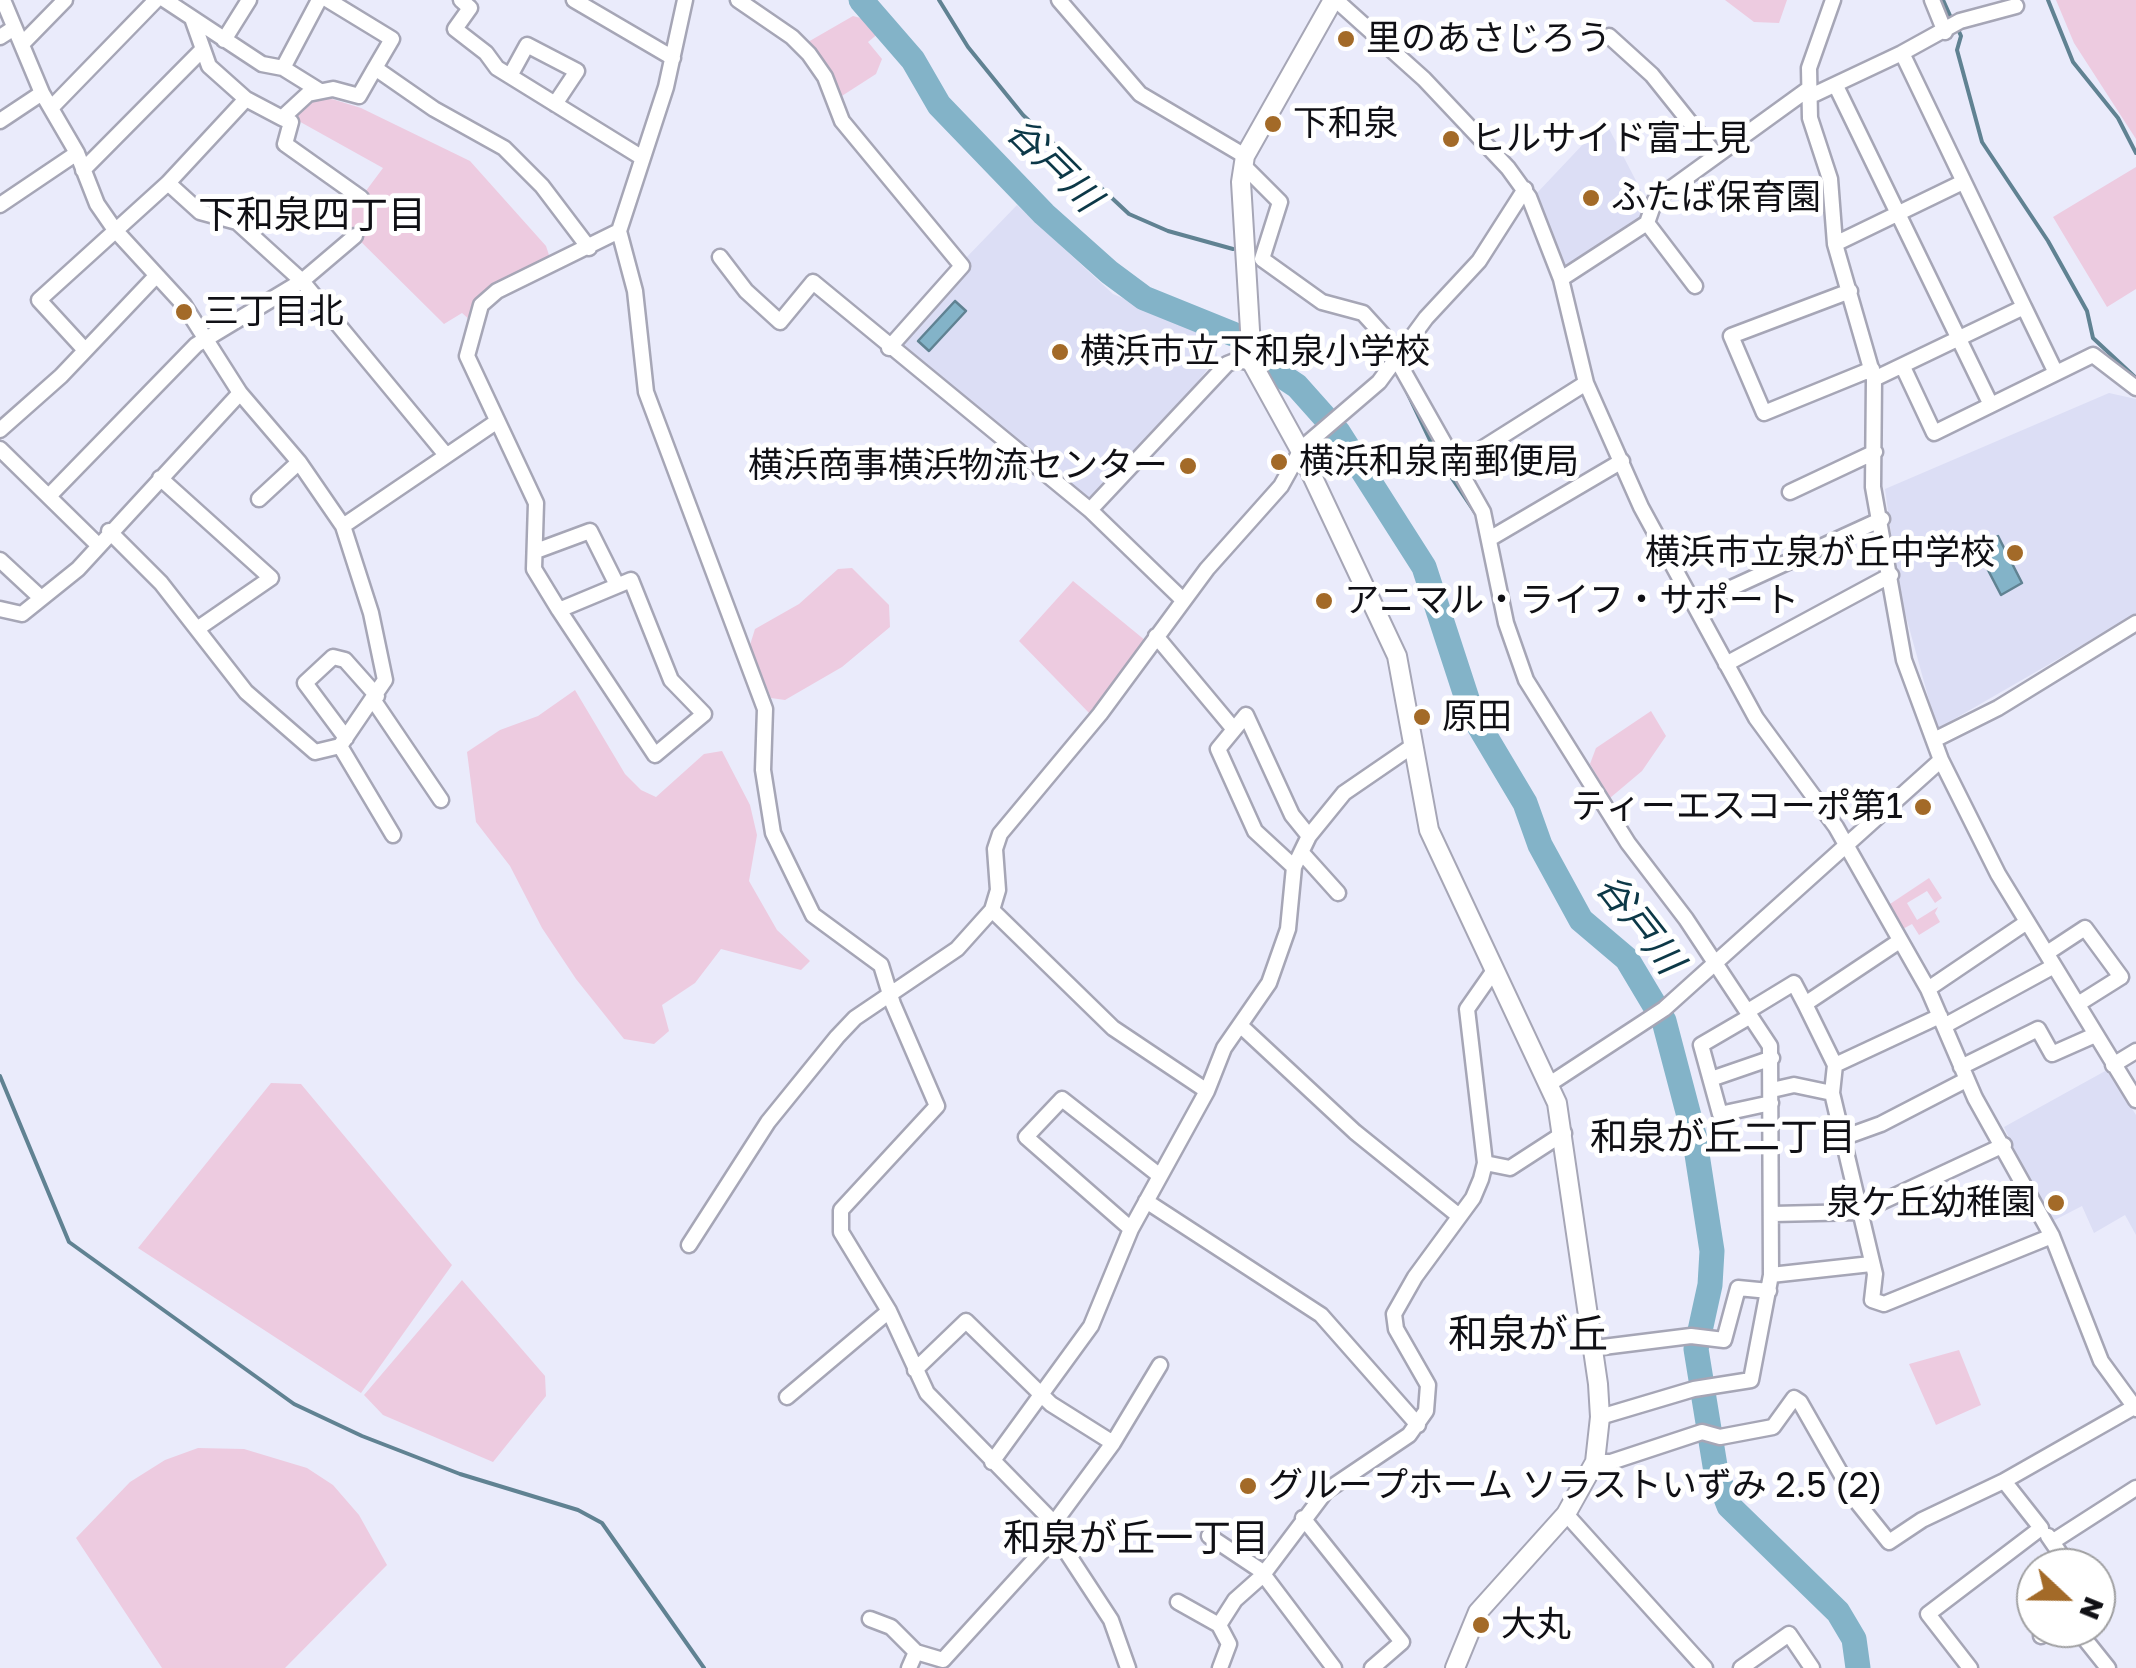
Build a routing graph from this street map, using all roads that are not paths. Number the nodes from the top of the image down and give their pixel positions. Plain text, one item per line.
1 (3, 0) edge
2 (65, 0) edge
3 (156, 0) edge
4 (249, 0) edge
5 (319, 0) edge
6 (328, 0) edge
7 (461, 0) edge
8 (574, 0) edge
9 (685, 0) edge
10 (738, 0) edge
11 (1059, 0) edge
12 (1334, 0) edge
13 (1833, 0) edge
14 (1932, 0) edge
15 (174, 3) edge
16 (2016, 6) dead end
17 (193, 21) junction
18 (14, 28) junction
19 (1945, 32) junction
20 (0, 36) edge
21 (1609, 36) dead end
22 (224, 40) junction
23 (22, 44) junction
24 (202, 51) junction
25 (1902, 54) junction
26 (673, 58) junction
27 (283, 68) junction
28 (375, 68) junction
29 (510, 76) junction
30 (1836, 86) junction
31 (1807, 90) junction
32 (321, 91) junction
33 (42, 94) junction
34 (246, 99) junction
35 (555, 104) junction
36 (52, 107) junction
37 (282, 118) junction
38 (0, 121) edge
39 (78, 153) junction
40 (1716, 154) junction
41 (641, 157) junction
42 (1244, 160) junction
43 (83, 170) junction
44 (1963, 182) junction
45 (168, 183) junction
46 (1524, 189) junction
47 (361, 198) dead end
48 (0, 204) edge
49 (1898, 214) junction
50 (1646, 223) junction
51 (115, 230) junction
52 (619, 230) junction
53 (355, 236) dead end
54 (1835, 244) junction
55 (589, 248) junction
56 (720, 256) dead end
57 (156, 276) junction
58 (1562, 280) junction
59 (302, 281) junction
60 (1695, 286) dead end
61 (1850, 291) junction
62 (2024, 307) junction
63 (1958, 338) junction
64 (208, 339) junction
65 (84, 348) junction
66 (890, 348) junction
67 (1252, 362) junction
68 (1393, 365) junction
69 (1903, 367) junction
70 (2055, 371) junction
71 (1873, 374) junction
72 (1586, 383) junction
73 (2136, 388) edge
74 (240, 393) junction
75 (1991, 406) junction
76 (496, 422) junction
77 (0, 430) edge
78 (0, 449) edge
79 (1300, 450) junction
80 (1875, 452) junction
81 (446, 455) junction
82 (1622, 460) junction
83 (299, 462) junction
84 (1454, 467) junction
85 (160, 478) junction
86 (1790, 492) dead end
87 (49, 496) junction
88 (258, 499) dead end
89 (1090, 510) junction
90 (1882, 519) junction
91 (342, 526) junction
92 (109, 531) junction
93 (1491, 538) junction
94 (97, 544) junction
95 (536, 551) junction
96 (0, 560) edge
97 (1890, 575) junction
98 (616, 583) junction
99 (42, 598) junction
100 (1183, 600) junction
101 (1696, 604) junction
102 (0, 609) edge
103 (558, 610) junction
104 (2136, 623) edge
105 (197, 628) junction
106 (1156, 636) junction
107 (1726, 664) junction
108 (375, 698) junction
109 (1232, 727) junction
110 (1936, 739) junction
111 (343, 742) junction
112 (1411, 747) junction
113 (1941, 760) junction
114 (440, 800) dead end
115 (393, 835) dead end
116 (1308, 836) junction
117 (1845, 846) junction
118 (1298, 860) junction
119 (1338, 893) dead end
120 (992, 910) junction
121 (2028, 922) junction
122 (1898, 942) junction
123 (2051, 960) junction
124 (1712, 962) junction
125 (1494, 969) junction
126 (1928, 989) junction
127 (892, 993) junction
128 (1805, 1004) junction
129 (2078, 1004) junction
130 (1749, 1014) junction
131 (1942, 1021) junction
132 (1240, 1025) junction
133 (2095, 1034) junction
134 (2136, 1051) edge
135 (1772, 1058) junction
136 (1835, 1065) junction
137 (2113, 1065) junction
138 (1963, 1073) junction
139 (1711, 1080) junction
140 (1550, 1083) junction
141 (1207, 1091) junction
142 (1832, 1093) junction
143 (1771, 1096) junction
144 (2136, 1100) edge
145 (1564, 1133) junction
146 (1845, 1137) junction
147 (2004, 1145) junction
148 (1485, 1163) junction
149 (1160, 1176) junction
150 (1146, 1201) junction
151 (1860, 1212) junction
152 (1773, 1214) junction
153 (1459, 1216) junction
154 (1132, 1229) junction
155 (2052, 1236) junction
156 (689, 1245) dead end
157 (1871, 1264) junction
158 (1770, 1283) junction
159 (889, 1311) junction
160 (1594, 1348) junction
161 (1160, 1365) dead end
162 (915, 1370) junction
163 (1043, 1396) junction
164 (787, 1397) dead end
165 (2135, 1408) edge
166 (1600, 1417) junction
167 (1418, 1425) junction
168 (1113, 1444) junction
169 (992, 1462) junction
170 (1595, 1462) junction
171 (2004, 1481) junction
172 (2136, 1488) edge
173 (1566, 1514) junction
174 (1303, 1518) junction
175 (2041, 1528) junction
176 (1055, 1529) junction
177 (1208, 1536) dead end
178 (2052, 1542) junction
179 (2056, 1548) edge
180 (1262, 1576) junction
181 (1178, 1602) dead end
182 (870, 1618) dead end
183 (1218, 1625) junction
184 (916, 1652) junction
185 (909, 1668) edge
186 (1128, 1668) edge
187 (1220, 1668) edge
188 (1334, 1668) edge
189 (1372, 1668) edge
190 (1455, 1668) edge
191 (1706, 1668) edge
192 (1740, 1668) edge
193 (1812, 1668) edge
194 (1970, 1668) edge

1 - 18 street
2 - 23 street
3 - 36 street
4 - 22 street
5 - 27 street
6 - 28 street
7 - 29 street
8 - 26 street
9 - 26 street
10 - 66 street
11 - 42 street
12 - 42 street
12 - 46 street
13 - 31 street
14 - 19 street
15 - 17 street
16 - 19 street
17 - 22 street
17 - 24 street
18 - 20 street
18 - 23 street
19 - 25 street
21 - 40 street
22 - 27 street
23 - 33 street
24 - 34 street
24 - 43 street
25 - 30 street
25 - 44 street
26 - 41 street
27 - 32 street
28 - 32 street
28 - 55 street
29 - 35 street
29 - 35 street
30 - 31 street
30 - 49 street
31 - 40 street
31 - 54 street
32 - 37 street
33 - 36 street
33 - 38 street
34 - 37 street
34 - 45 street
35 - 41 street
36 - 39 street
37 - 47 street
39 - 43 street
39 - 48 street
40 - 50 street
41 - 52 street
42 - 67 street
42 - 68 street
43 - 51 street
44 - 49 street
44 - 62 street
45 - 51 street
45 - 59 street
46 - 58 street
46 - 68 street
49 - 54 street
49 - 63 street
50 - 58 street
50 - 60 street
51 - 57 street
51 - 65 street
52 - 55 street
52 - 127 street
53 - 59 street
54 - 61 street
55 - 76 street
56 - 66 street
57 - 64 street
57 - 65 street
58 - 72 street
59 - 64 street
59 - 81 street
61 - 71 street
61 - 71 street
62 - 63 street
62 - 70 street
63 - 69 street
63 - 75 street
64 - 74 street
64 - 87 street
65 - 77 street
66 - 89 street
67 - 79 street
67 - 89 street
68 - 79 street
68 - 84 street
69 - 71 street
69 - 75 street
70 - 73 street
70 - 75 street
71 - 80 street
72 - 82 street
72 - 84 street
74 - 83 street
74 - 85 street
76 - 81 street
76 - 95 street
78 - 87 street
79 - 100 street
79 - 112 street
80 - 86 street
80 - 90 street
81 - 91 street
82 - 93 street
82 - 101 street
83 - 88 street
83 - 91 street
84 - 93 street
85 - 92 street
85 - 105 street
87 - 94 street
89 - 100 street
90 - 97 street
90 - 101 street
91 - 108 street
92 - 94 street
92 - 105 street
93 - 124 street
94 - 99 street
95 - 98 street
95 - 103 street
96 - 99 street
97 - 107 street
97 - 110 street
98 - 103 street
98 - 103 street
99 - 102 street
100 - 106 street
101 - 107 street
104 - 110 street
105 - 111 street
106 - 109 street
106 - 120 street
107 - 117 street
108 - 111 street
108 - 111 street
108 - 114 street
109 - 116 street
109 - 118 street
110 - 113 street
111 - 115 street
112 - 116 street
112 - 125 street
113 - 117 street
113 - 121 street
116 - 118 street
117 - 122 street
117 - 124 street
118 - 119 street
118 - 132 street
120 - 127 street
120 - 141 street
121 - 123 street
121 - 126 street
122 - 126 street
122 - 128 street
123 - 129 street
123 - 129 street
123 - 131 street
124 - 130 street
124 - 140 street
125 - 140 street
125 - 148 street
126 - 131 street
127 - 156 street
127 - 159 street
128 - 130 street
128 - 136 street
129 - 133 street
130 - 135 street
130 - 139 street
131 - 136 street
131 - 138 street
132 - 141 street
132 - 153 street
133 - 137 street
133 - 138 street
134 - 137 street
135 - 139 street
135 - 143 street
136 - 142 street
137 - 144 street
138 - 146 street
138 - 147 street
139 - 143 street
140 - 145 street
141 - 149 street
142 - 143 street
142 - 146 street
143 - 152 street
145 - 148 street
145 - 160 street
146 - 151 street
147 - 151 street
147 - 155 street
148 - 153 street
149 - 150 street
149 - 154 street
150 - 154 street
150 - 167 street
151 - 152 street
151 - 157 street
152 - 158 street
153 - 167 street
154 - 163 street
155 - 157 street
155 - 165 street
157 - 158 street
158 - 160 street
158 - 166 street
159 - 162 street
159 - 164 street
160 - 166 street
161 - 168 street
162 - 163 street
162 - 169 street
163 - 168 street
163 - 169 street
165 - 171 street
166 - 170 street
167 - 174 street
168 - 176 street
169 - 176 street
170 - 171 street
170 - 173 street
171 - 175 street
172 - 178 street
173 - 190 street
173 - 191 street
174 - 180 street
174 - 189 street
175 - 178 street
175 - 194 street
176 - 184 street
176 - 186 street
177 - 180 street
178 - 179 street
180 - 183 street
180 - 188 street
181 - 183 street
182 - 184 street
183 - 187 street
184 - 185 street
192 - 193 street

